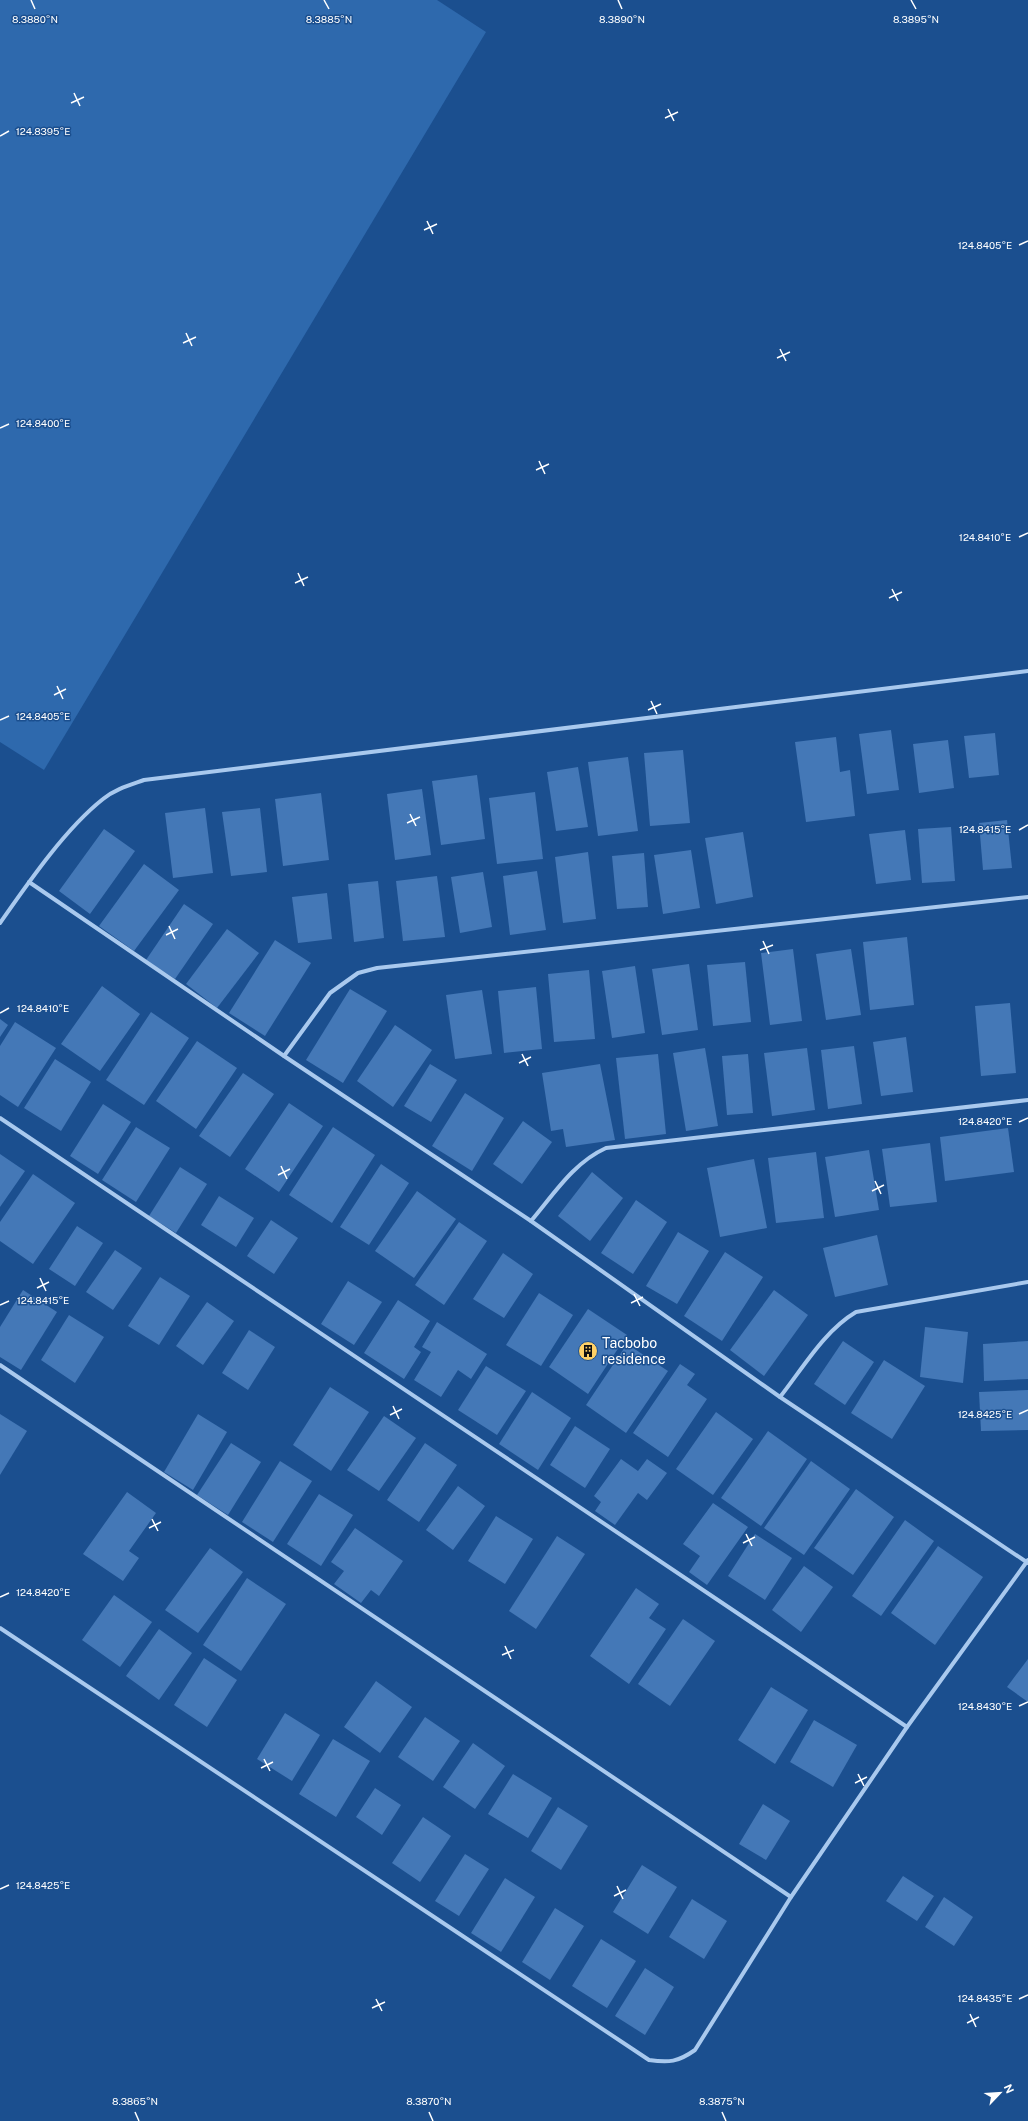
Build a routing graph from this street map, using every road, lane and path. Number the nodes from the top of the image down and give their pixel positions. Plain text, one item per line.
1 (1028, 670) edge
2 (29, 882) junction
3 (1028, 897) edge
4 (0, 923) edge
5 (284, 1056) junction
6 (1028, 1100) edge
7 (0, 1118) edge
8 (531, 1221) junction
9 (1028, 1282) edge
10 (0, 1366) edge
11 (780, 1397) junction
12 (1028, 1562) edge
13 (0, 1628) edge
14 (907, 1727) junction
15 (790, 1897) junction

1 - 2 street
2 - 4 street
2 - 5 street
3 - 5 street
5 - 8 street
6 - 8 street
7 - 14 street
8 - 11 street
9 - 11 street
10 - 15 street
11 - 12 street
12 - 14 street
13 - 15 street
14 - 15 street

